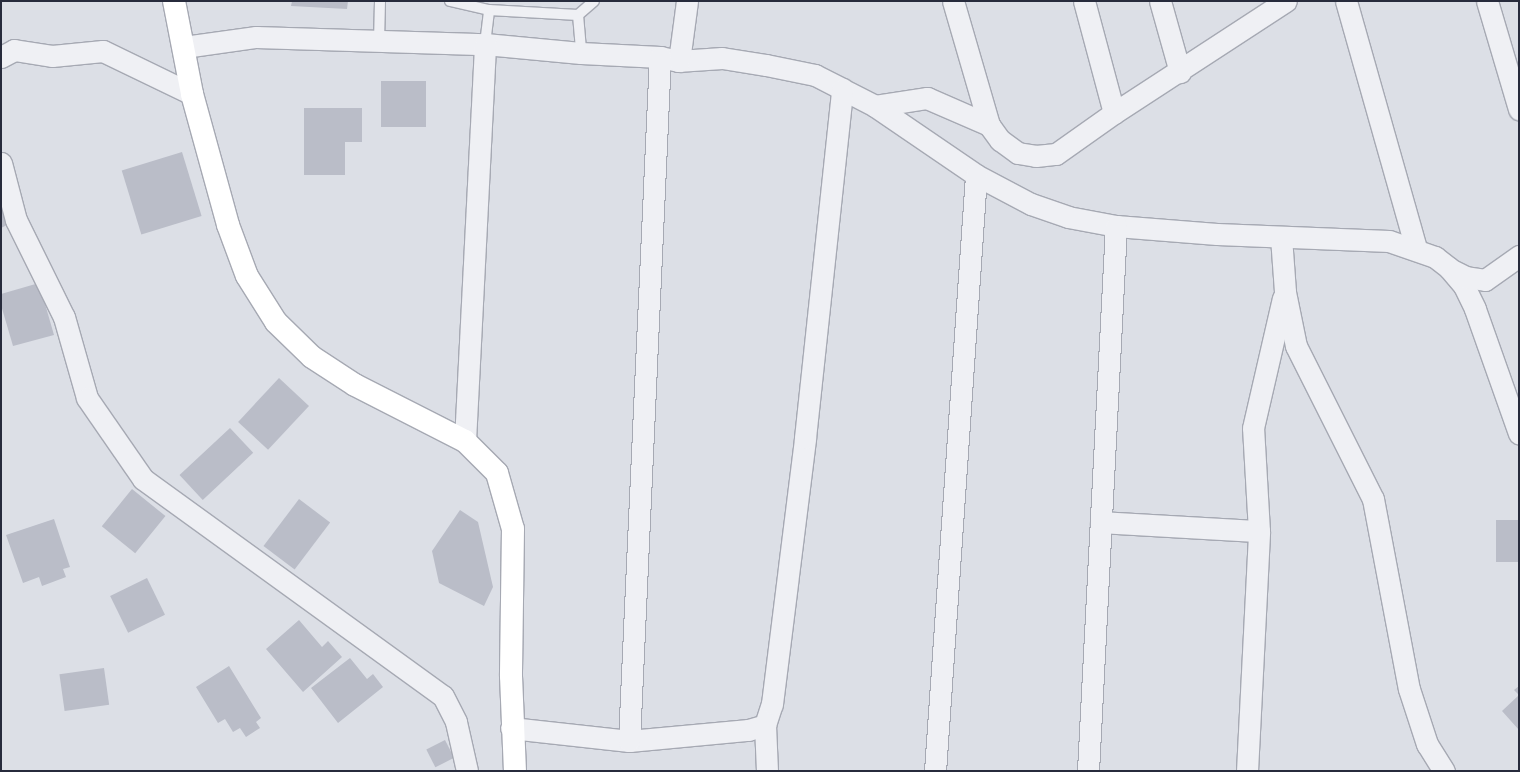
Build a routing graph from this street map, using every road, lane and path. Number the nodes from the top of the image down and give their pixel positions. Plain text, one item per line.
1 (174, 1) edge
2 (380, 1) edge
3 (450, 1) edge
4 (594, 1) edge
5 (687, 1) edge
6 (953, 1) edge
7 (1084, 1) edge
8 (1160, 1) edge
9 (1346, 1) edge
10 (1487, 1) edge
11 (1279, 3) edge
12 (489, 10) junction
13 (578, 15) junction
14 (379, 42) junction
15 (485, 44) junction
16 (184, 46) junction
17 (581, 53) junction
18 (1, 56) edge
19 (670, 59) junction
20 (1180, 72) junction
21 (842, 88) junction
22 (192, 94) junction
23 (875, 106) junction
24 (1519, 108) edge
25 (1114, 113) junction
26 (989, 125) junction
27 (1, 163) edge
28 (976, 175) junction
29 (1116, 226) junction
30 (1281, 237) junction
31 (1416, 248) junction
32 (1519, 256) edge
33 (1449, 268) junction
34 (1285, 292) junction
35 (1519, 433) edge
36 (465, 441) junction
37 (1101, 522) junction
38 (1259, 531) junction
39 (766, 725) junction
40 (512, 728) junction
41 (630, 740) junction
42 (467, 771) edge
43 (515, 771) edge
44 (767, 771) edge
45 (935, 771) edge
46 (1088, 771) edge
47 (1247, 771) edge
48 (1444, 771) edge

1 - 16 main road
2 - 14 lane
3 - 12 lane
4 - 13 lane
5 - 19 street
6 - 26 street
7 - 25 street
8 - 20 street
9 - 31 street
10 - 24 street
11 - 20 street
12 - 13 lane
12 - 15 lane
13 - 17 lane
14 - 15 street
14 - 16 street
15 - 17 street
15 - 36 street
16 - 22 main road
17 - 19 street
18 - 22 street
19 - 21 street
19 - 41 street
20 - 25 street
21 - 23 street
21 - 39 street
22 - 36 main road
23 - 26 street
23 - 28 street
25 - 26 street
27 - 42 street
28 - 29 street
28 - 45 street
29 - 30 street
29 - 37 street
30 - 31 street
30 - 34 street
31 - 33 street
32 - 33 street
33 - 35 street
34 - 38 street
34 - 48 street
36 - 40 main road
37 - 38 street
37 - 46 street
38 - 47 street
39 - 41 street
39 - 44 street
40 - 41 street
40 - 43 main road

